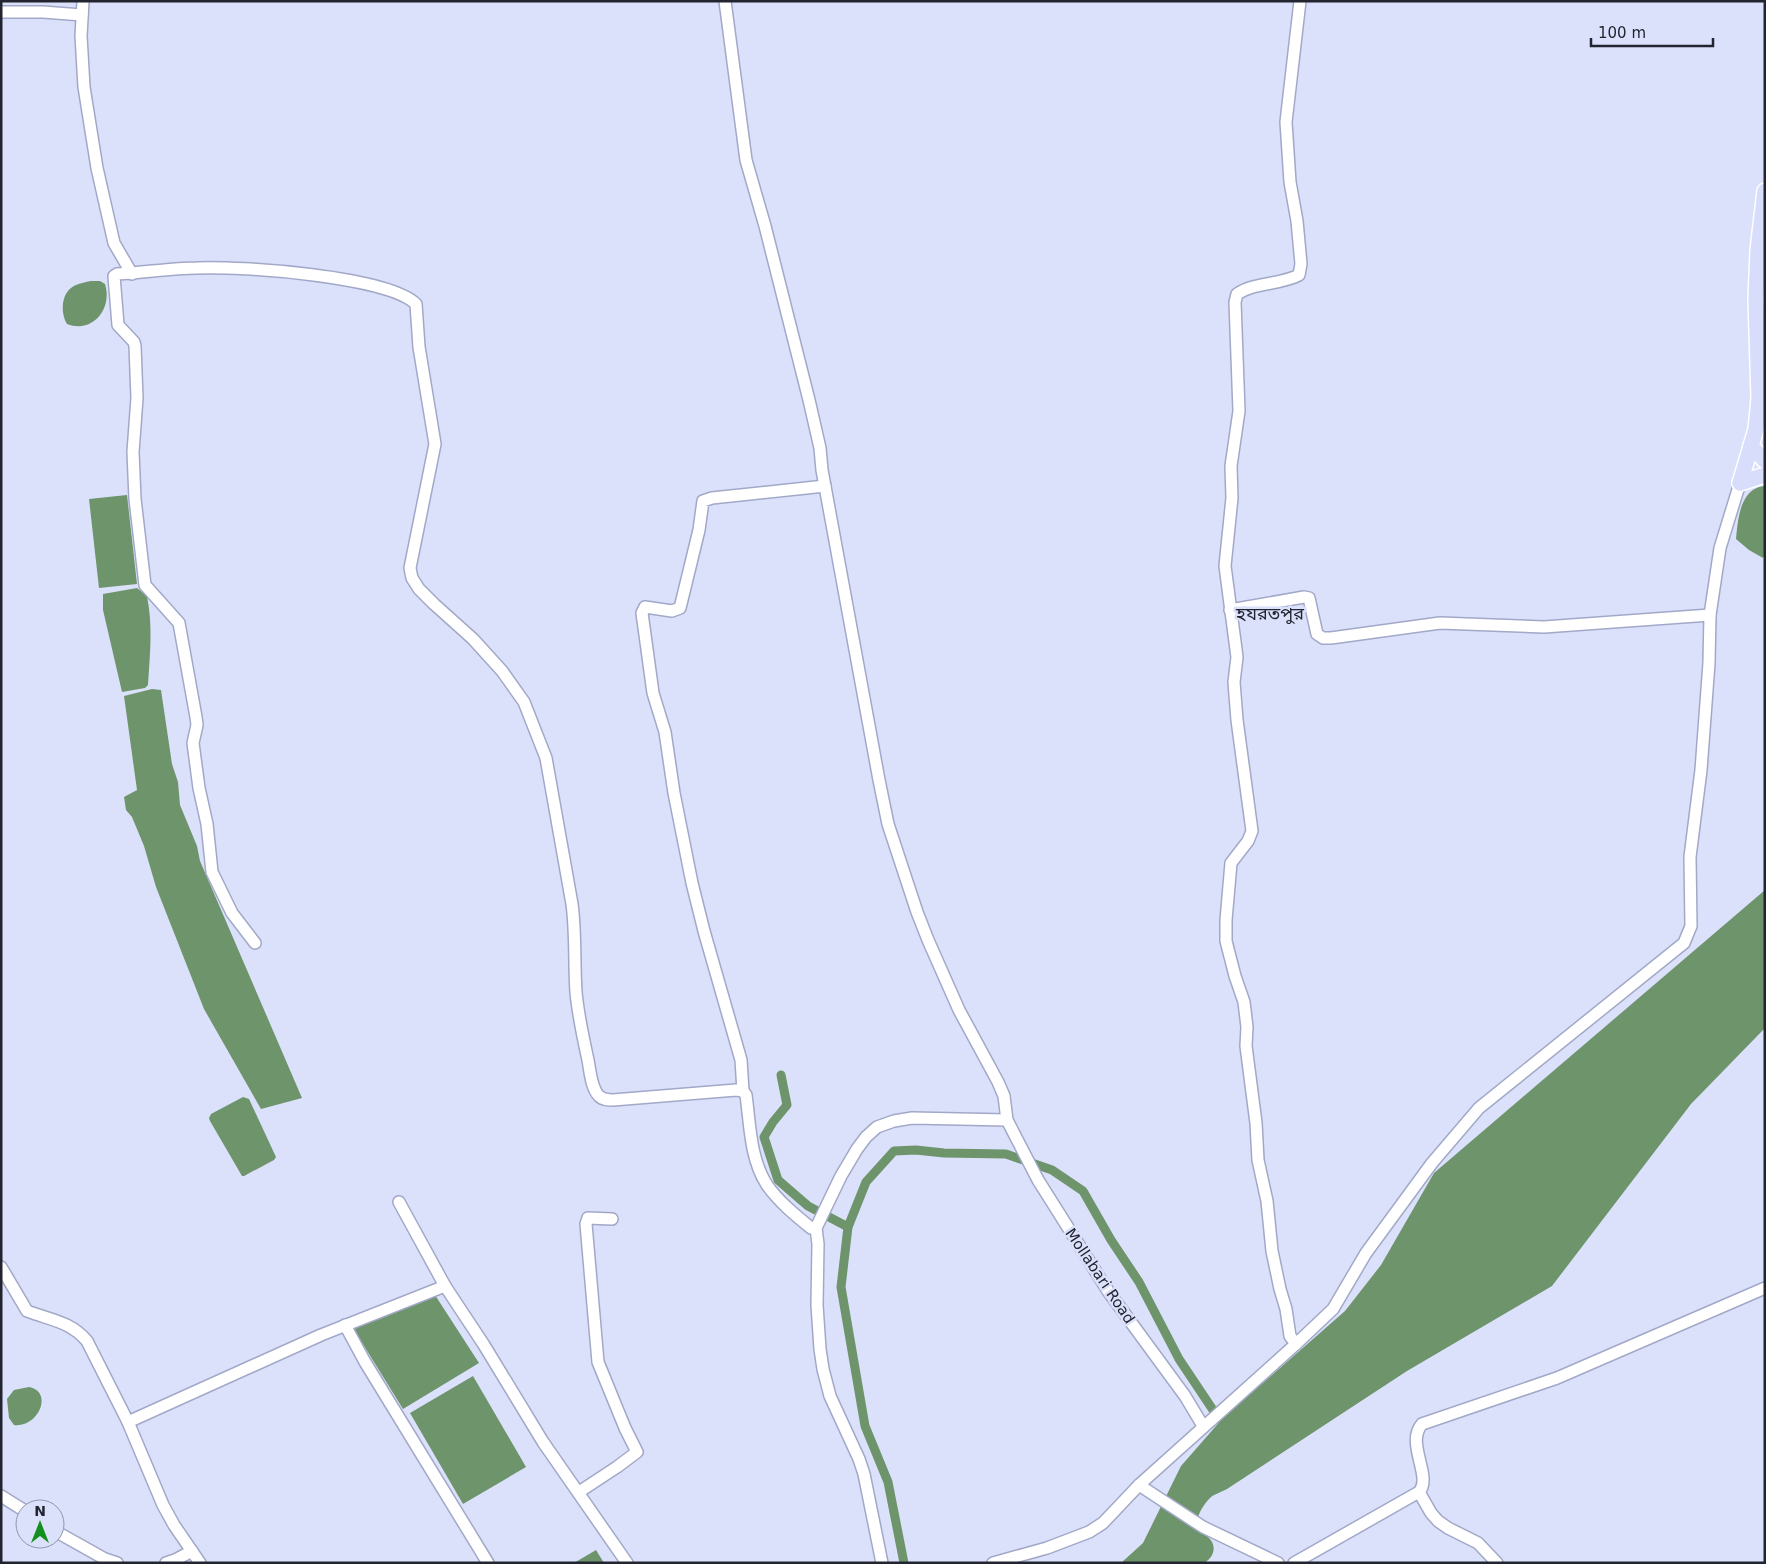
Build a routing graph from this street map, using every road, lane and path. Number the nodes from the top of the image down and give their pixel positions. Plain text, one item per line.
1 (83, 1) edge
2 (725, 1) edge
3 (1300, 1) edge
4 (1, 12) edge
5 (82, 15) junction
6 (1765, 191) edge
7 (132, 274) junction
8 (1751, 446) junction
9 (1765, 461) edge
10 (1765, 475) edge
11 (1740, 483) junction
12 (825, 486) junction
13 (1230, 610) junction
14 (1710, 615) junction
15 (255, 943) dead end
16 (743, 1091) junction
17 (1007, 1120) junction
18 (399, 1202) dead end
19 (612, 1219) dead end
20 (817, 1227) junction
21 (1, 1268) edge
22 (445, 1286) junction
23 (1765, 1288) edge
24 (345, 1325) junction
25 (1296, 1344) junction
26 (128, 1422) junction
27 (1208, 1423) junction
28 (1139, 1485) junction
29 (579, 1492) junction
30 (1419, 1492) junction
31 (1, 1496) edge
32 (15, 1505) edge
33 (65, 1536) edge
34 (192, 1551) junction
35 (117, 1563) edge
36 (166, 1563) edge
37 (200, 1563) edge
38 (488, 1563) edge
39 (627, 1563) edge
40 (882, 1563) edge
41 (993, 1563) edge
42 (1278, 1563) edge
43 (1294, 1563) edge
44 (1497, 1563) edge

1 - 5 street
2 - 12 street, Mollabari Road
3 - 13 street
4 - 5 street
5 - 7 street
6 - 8 main road
7 - 15 street
7 - 16 street
8 - 9 main road
8 - 11 main road
10 - 11 main road
11 - 14 street
12 - 16 street
12 - 17 street, Mollabari Road
13 - 14 street
13 - 25 street
14 - 25 street
16 - 20 street
17 - 20 street
17 - 27 street, Mollabari Road
18 - 22 street
19 - 29 street
20 - 40 street
21 - 26 street
22 - 24 street
22 - 29 street
23 - 30 street
24 - 26 street
24 - 38 street
25 - 27 street
26 - 34 street
27 - 28 street
28 - 41 street
28 - 42 street
29 - 39 street
30 - 43 street
30 - 44 street
31 - 32 street
33 - 35 street
34 - 36 street
34 - 37 street

